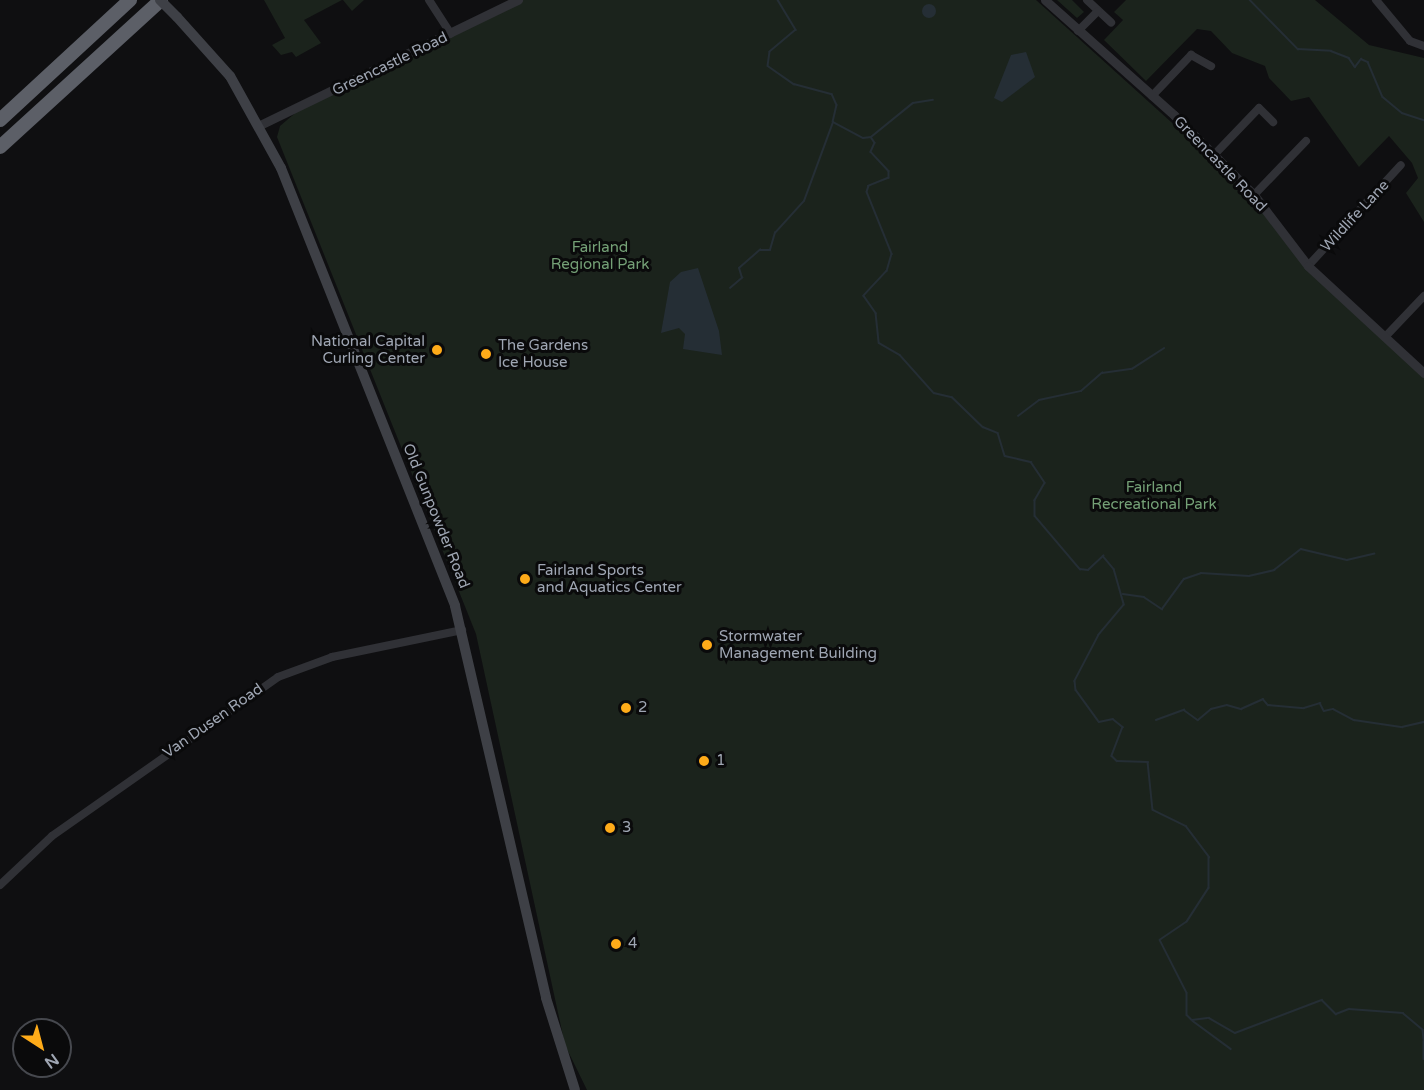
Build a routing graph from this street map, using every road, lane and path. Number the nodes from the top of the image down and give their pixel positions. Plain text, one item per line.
1 (130, 0) edge
2 (161, 0) edge
3 (429, 0) edge
4 (518, 0) edge
5 (1045, 0) edge
6 (1087, 0) edge
7 (1376, 0) edge
8 (1098, 10) junction
9 (1111, 22) dead end
10 (1078, 32) junction
11 (451, 34) junction
12 (1424, 46) edge
13 (1211, 66) dead end
14 (1152, 96) junction
15 (0, 120) edge
16 (1273, 122) dead end
17 (260, 125) junction
18 (1306, 141) dead end
19 (0, 147) edge
20 (1214, 155) junction
21 (1401, 165) dead end
22 (1254, 195) junction
23 (1308, 266) junction
24 (1424, 296) edge
25 (1384, 337) junction
26 (1424, 373) edge
27 (462, 630) junction
28 (0, 885) edge
29 (574, 1090) edge

1 - 15 highway
2 - 17 main road, Old Gunpowder Road, bridge
2 - 19 highway
3 - 11 street
4 - 11 street, Greencastle Road
5 - 10 street, Greencastle Road
6 - 8 street
7 - 12 street
8 - 9 street
8 - 10 street
10 - 14 street, Greencastle Road
11 - 17 street, Greencastle Road
13 - 14 street
14 - 20 street, Greencastle Road
16 - 20 street
17 - 27 main road, Old Gunpowder Road
18 - 22 street
20 - 22 street, Greencastle Road
21 - 23 street, Wildlife Lane
22 - 23 street, Greencastle Road
23 - 25 street, Greencastle Road
24 - 25 street
25 - 26 street, Greencastle Road
27 - 28 street, Van Dusen Road
27 - 29 main road, Old Gunpowder Road

